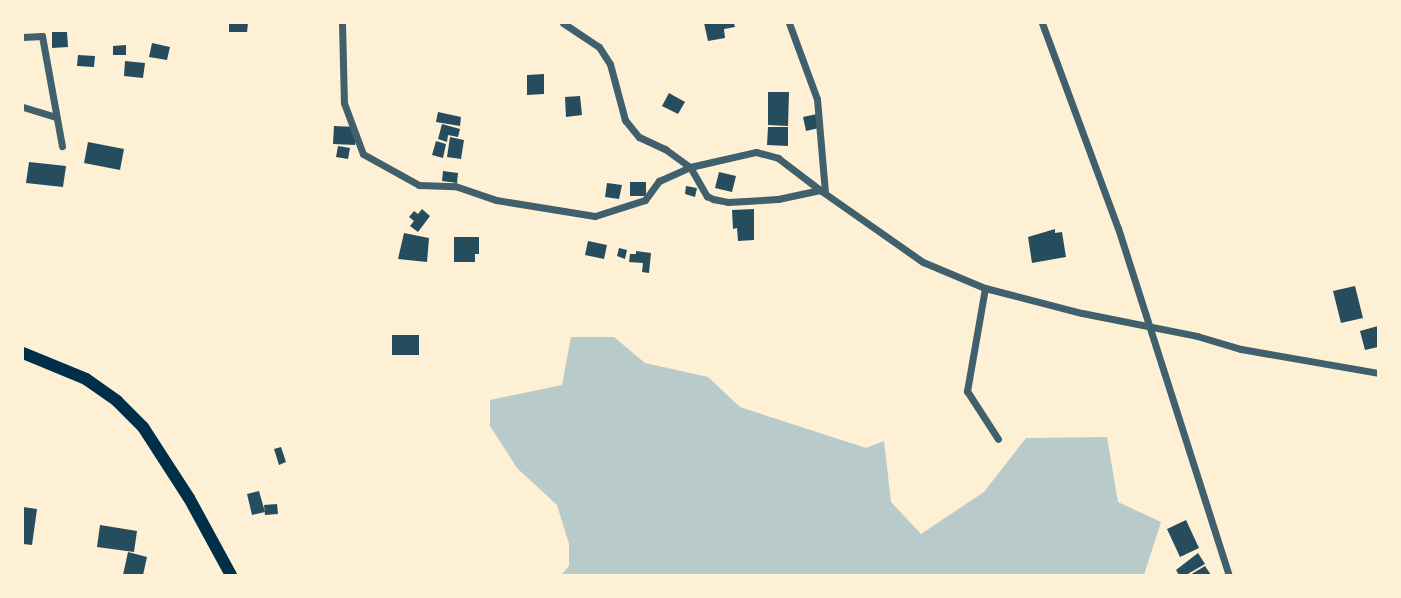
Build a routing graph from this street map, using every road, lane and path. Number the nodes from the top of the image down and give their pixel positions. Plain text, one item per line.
1 (342, 23) edge
2 (563, 23) edge
3 (789, 23) edge
4 (1042, 23) edge
5 (23, 37) edge
6 (23, 107) edge
7 (56, 117) junction
8 (62, 146) dead end
9 (690, 167) junction
10 (823, 191) junction
11 (985, 288) junction
12 (1149, 325) junction
13 (23, 353) edge
14 (1378, 373) edge
15 (998, 439) dead end
16 (231, 575) edge
17 (1229, 575) edge

1 - 9 street
2 - 9 street
3 - 10 street
4 - 12 street
5 - 7 street
6 - 7 street
7 - 8 street
9 - 10 street
9 - 10 street
10 - 11 street
11 - 12 street
11 - 15 street
12 - 14 street
12 - 17 street
13 - 16 highway

